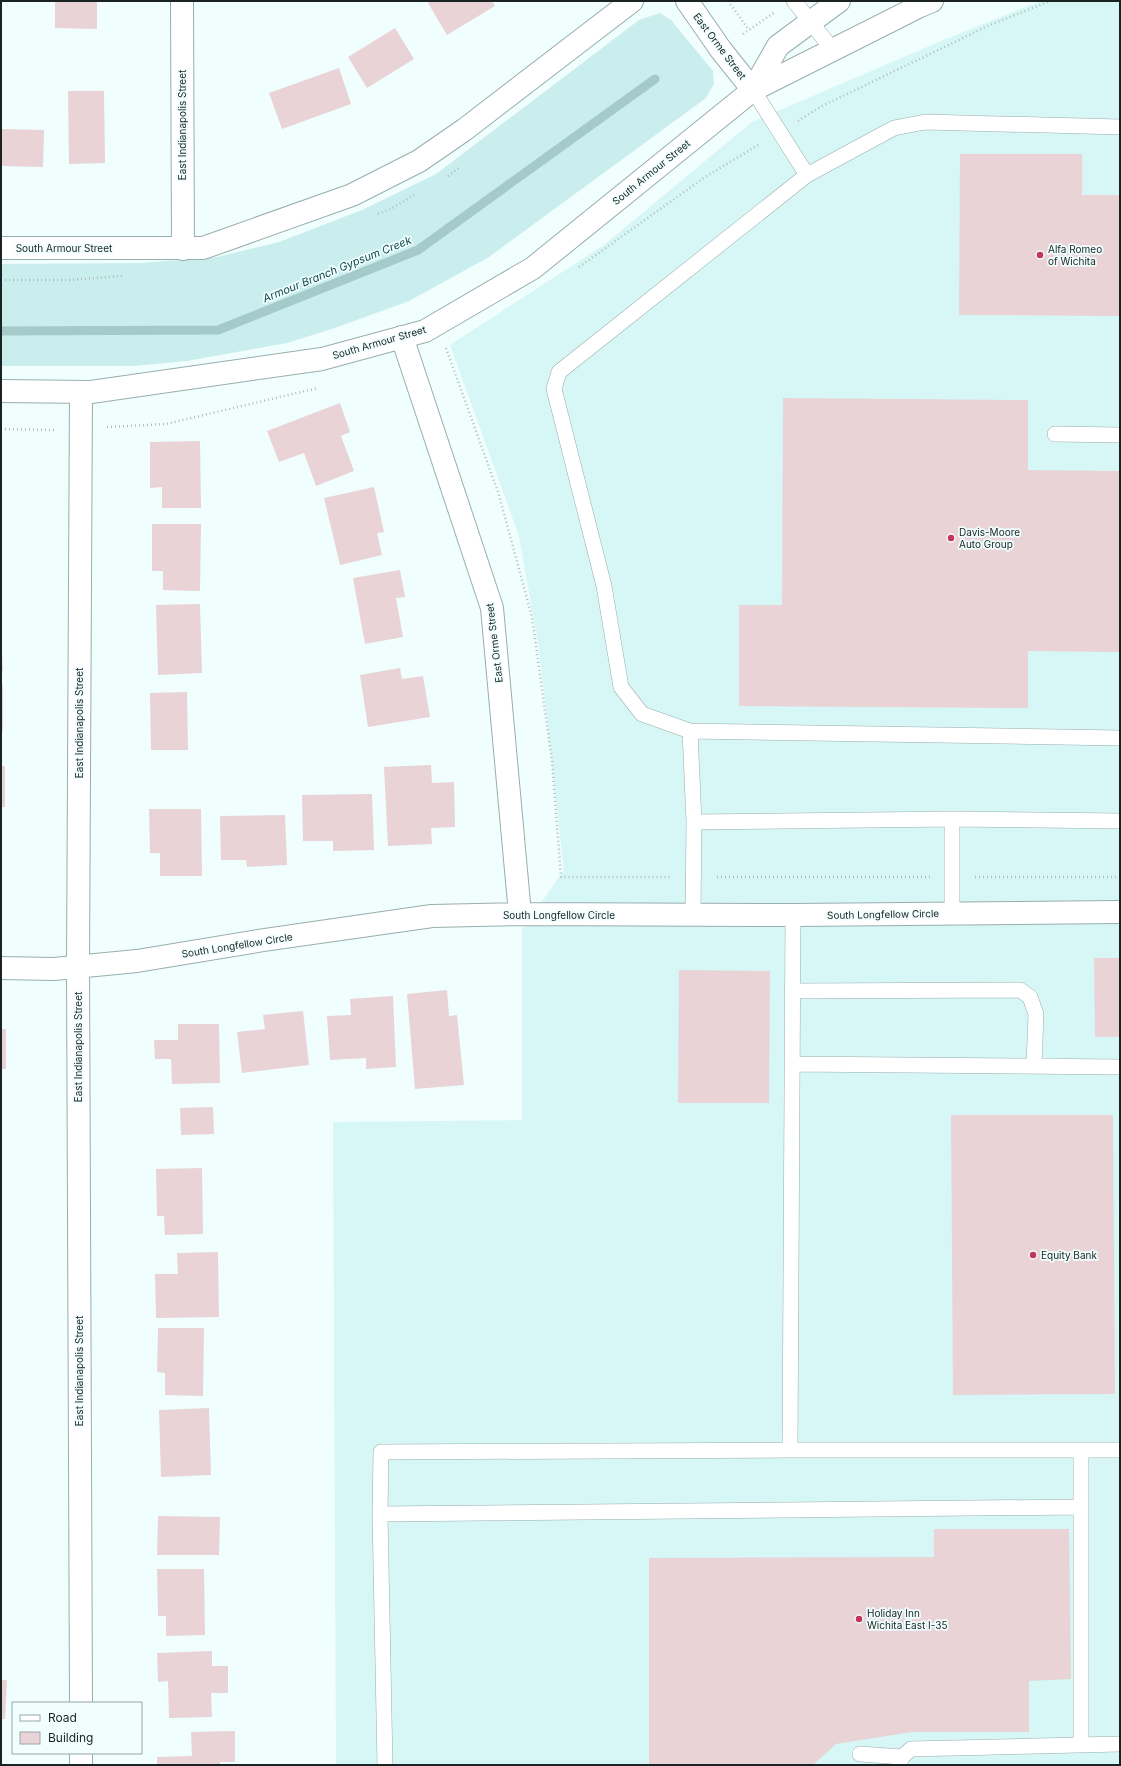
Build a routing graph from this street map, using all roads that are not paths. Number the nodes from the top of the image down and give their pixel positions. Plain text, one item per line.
1 (182, 1) edge
2 (632, 1) edge
3 (686, 1) edge
4 (794, 1) edge
5 (839, 1) edge
6 (932, 1) edge
7 (810, 22) junction
8 (833, 50) junction
9 (753, 90) junction
10 (1120, 128) edge
11 (807, 176) junction
12 (1, 248) edge
13 (183, 248) junction
14 (402, 337) junction
15 (1, 391) edge
16 (81, 392) junction
17 (1055, 434) dead end
18 (1120, 435) edge
19 (690, 731) junction
20 (1120, 738) edge
21 (952, 819) junction
22 (1120, 821) edge
23 (694, 822) junction
24 (1120, 912) edge
25 (952, 913) junction
26 (520, 914) junction
27 (693, 915) junction
28 (793, 915) junction
29 (78, 966) junction
30 (1, 968) edge
31 (792, 991) junction
32 (792, 1064) junction
33 (1034, 1066) junction
34 (1120, 1067) edge
35 (790, 1450) junction
36 (1081, 1450) junction
37 (1120, 1450) edge
38 (1080, 1507) junction
39 (380, 1514) junction
40 (81, 1702) edge
41 (1120, 1744) edge
42 (1081, 1745) junction
43 (81, 1754) edge
44 (860, 1754) dead end
45 (900, 1761) edge
46 (81, 1765) edge
47 (385, 1765) edge

1 - 13 street, East Indianapolis Street
2 - 13 street, South Armour Street
3 - 9 street, East Orme Street
4 - 7 lane
5 - 7 street, South Armour Street
6 - 8 street, South Armour Street
7 - 8 lane
7 - 9 street, South Armour Street
8 - 9 street, South Armour Street
9 - 11 lane
9 - 14 street, South Armour Street
10 - 11 lane
11 - 19 lane
12 - 13 street, South Armour Street
14 - 16 street, South Armour Street
14 - 26 street, East Orme Street
15 - 16 street, South Armour Street
16 - 29 street, East Indianapolis Street
17 - 18 lane
19 - 20 lane
19 - 23 lane
21 - 22 lane
21 - 23 lane
21 - 25 lane
23 - 27 lane
24 - 25 street, South Longfellow Circle
25 - 28 street, South Longfellow Circle
26 - 27 street, South Longfellow Circle
26 - 29 street, South Longfellow Circle
27 - 28 street, South Longfellow Circle
28 - 31 lane
29 - 30 street, South Longfellow Circle
29 - 40 street, East Indianapolis Street
31 - 32 lane
31 - 33 lane
32 - 33 lane
32 - 35 lane
33 - 34 lane
35 - 36 lane
35 - 39 lane
36 - 37 lane
36 - 38 lane
38 - 39 lane
38 - 42 lane
39 - 47 lane
41 - 42 lane
42 - 45 lane
43 - 46 street
44 - 45 lane

